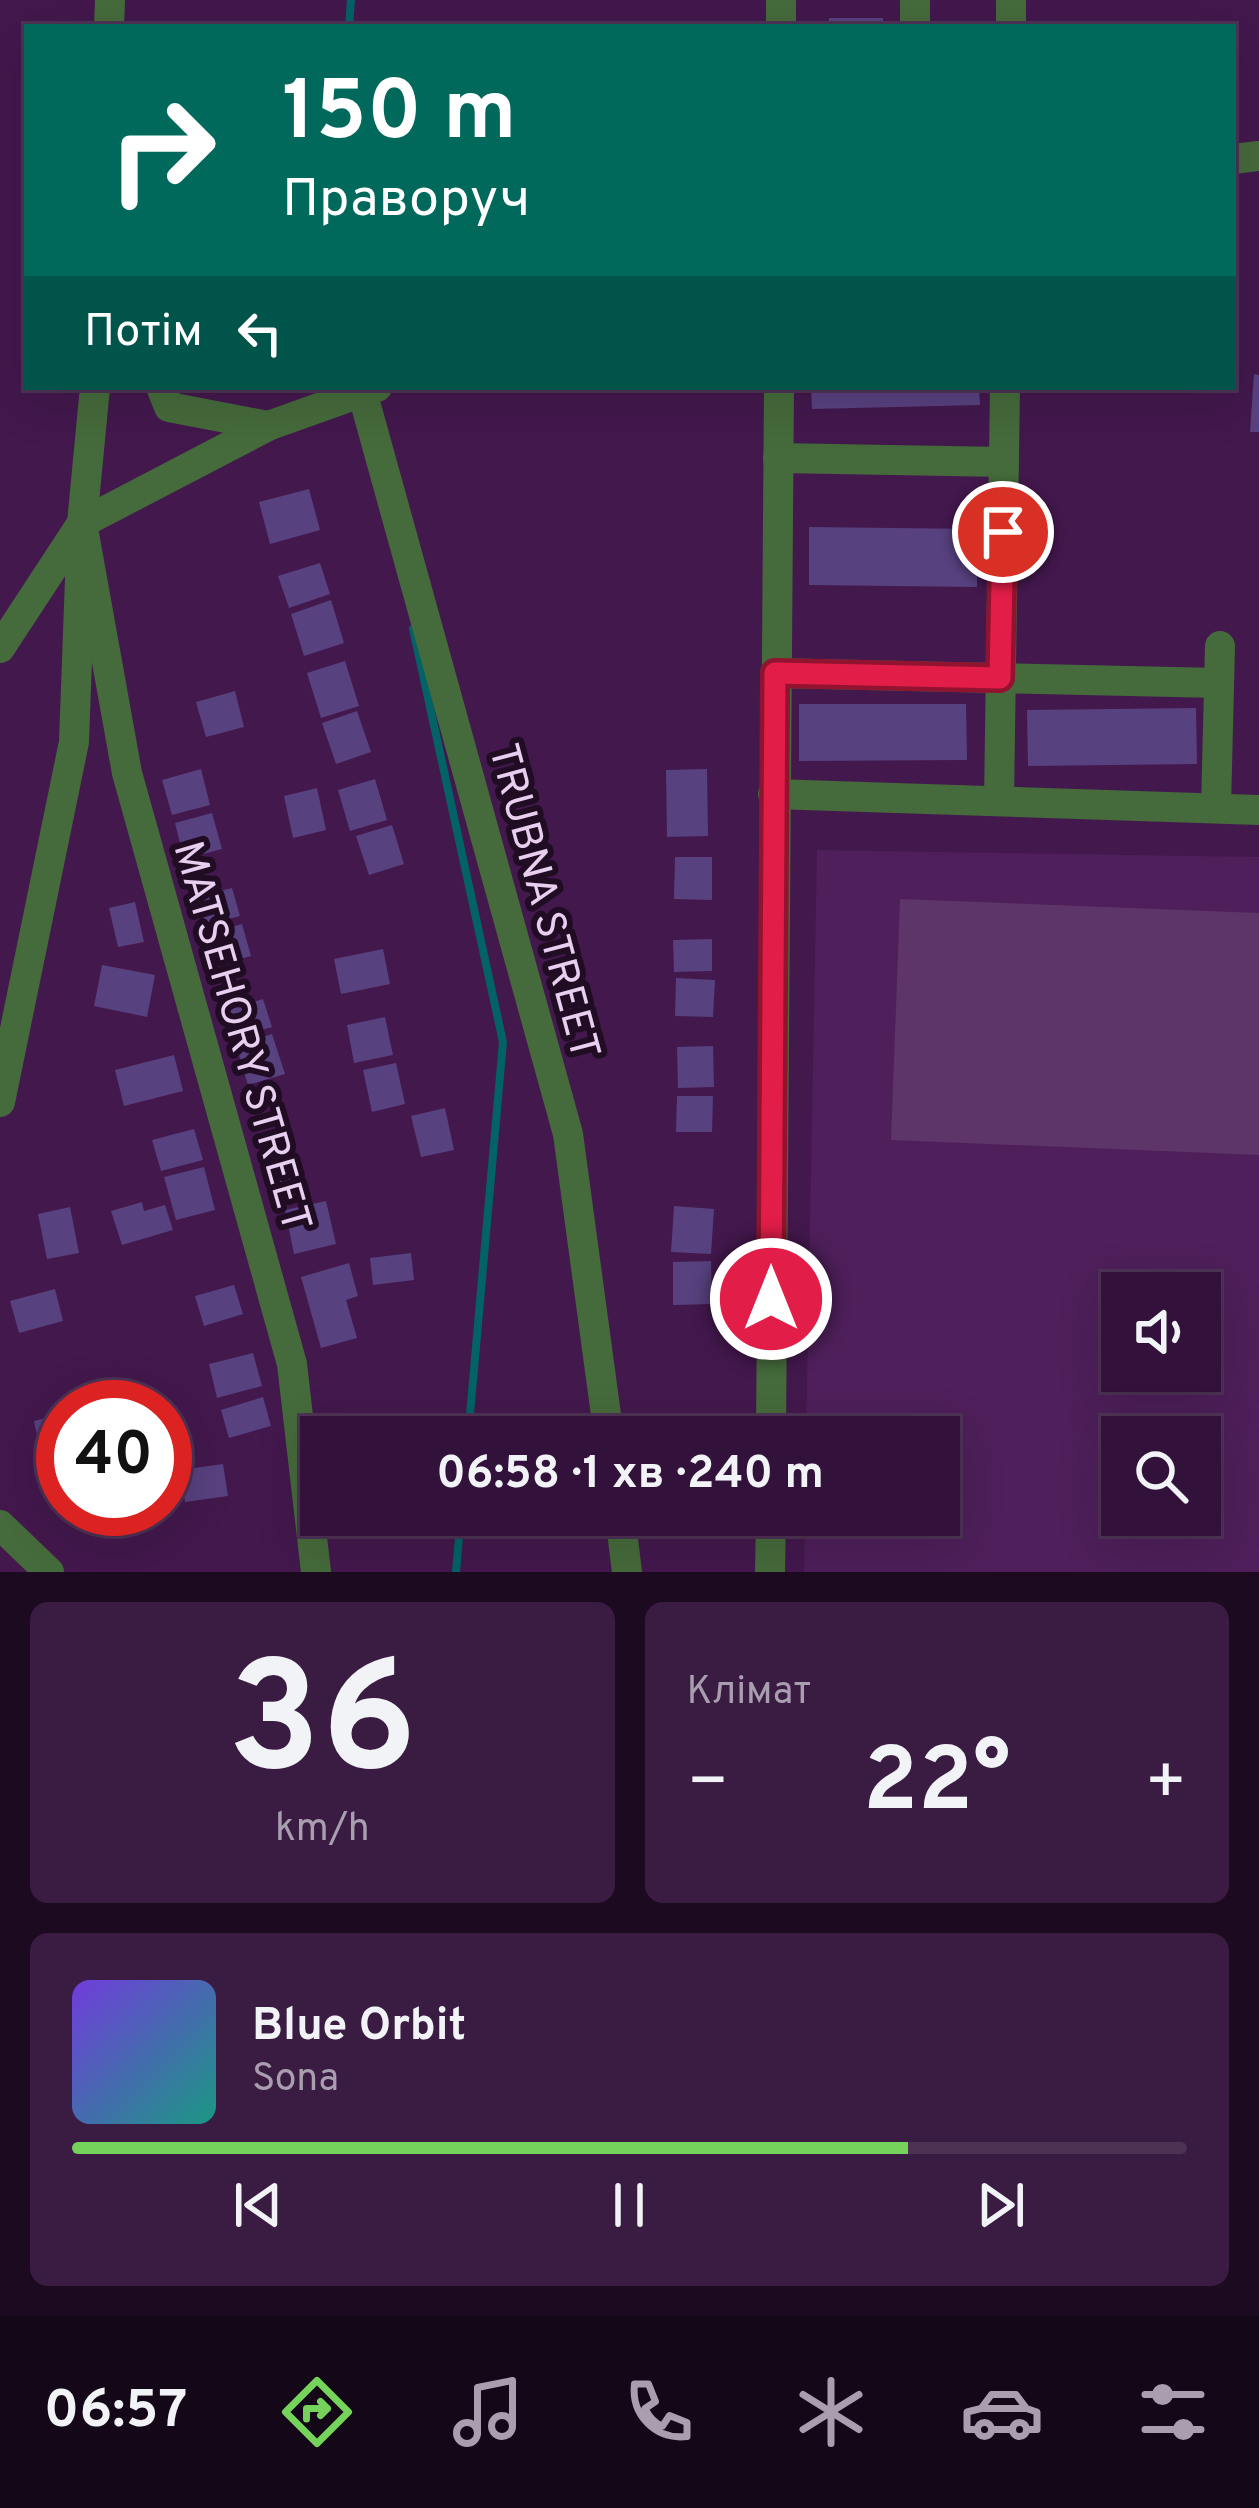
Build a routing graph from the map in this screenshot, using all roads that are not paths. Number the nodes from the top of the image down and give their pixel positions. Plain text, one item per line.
1 (95, 390) edge
2 (162, 390) edge
3 (778, 390) edge
4 (1005, 390) edge
5 (370, 391) edge
6 (268, 426) junction
7 (778, 458) junction
8 (1004, 462) junction
9 (82, 523) junction
10 (1220, 646) dead end
11 (0, 648) edge
12 (775, 673) junction
13 (1000, 678) junction
14 (1219, 683) junction
15 (773, 794) junction
16 (999, 801) junction
17 (1216, 808) junction
18 (1259, 810) edge
19 (0, 1102) edge
20 (606, 1416) edge
21 (771, 1416) edge
22 (0, 1525) edge
23 (623, 1536) edge
24 (771, 1536) edge
25 (49, 1572) edge
26 (316, 1572) edge
27 (627, 1572) edge
28 (770, 1572) edge

1 - 9 street
2 - 6 street
3 - 7 street
4 - 8 street
5 - 6 street
5 - 20 street, TRUBNA STREET
6 - 9 street
7 - 8 street
7 - 12 street
8 - 13 street
9 - 11 street
9 - 19 street
9 - 26 street, MATSEHORY STREET
10 - 14 street
12 - 13 street
12 - 15 street
13 - 14 street
13 - 16 street
14 - 17 street
15 - 16 street
15 - 21 street
16 - 17 street
17 - 18 street
22 - 25 street
23 - 27 street
24 - 28 street

